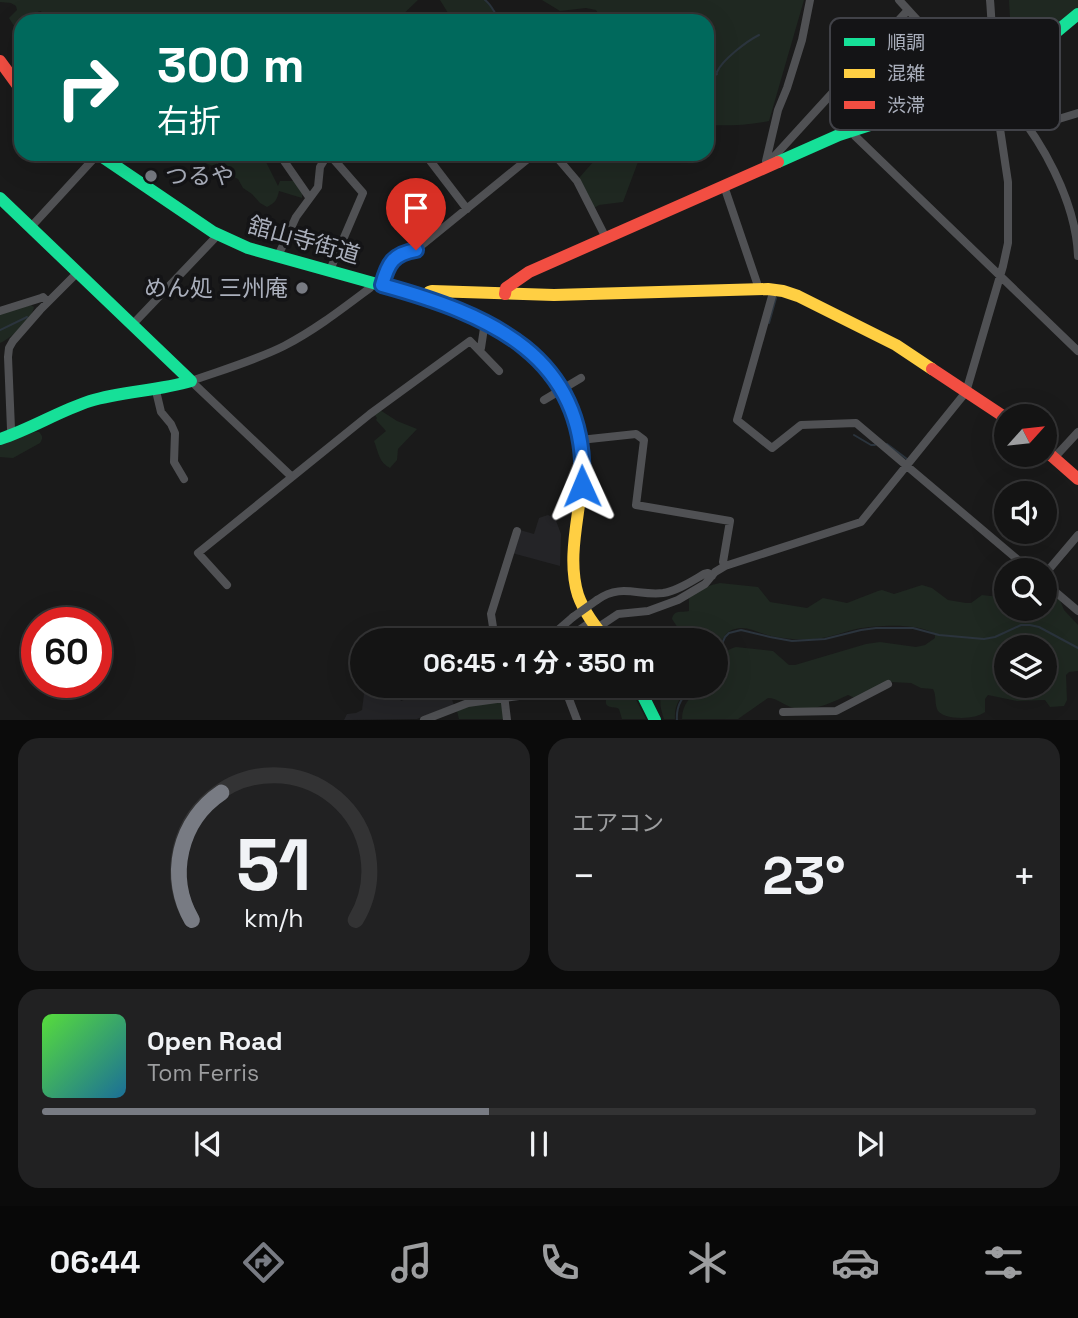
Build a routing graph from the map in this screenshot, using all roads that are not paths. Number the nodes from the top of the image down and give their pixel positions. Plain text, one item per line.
1 (810, 0) edge
2 (899, 0) edge
3 (990, 0) edge
4 (908, 10) junction
5 (1078, 14) edge
6 (901, 18) edge
7 (915, 18) edge
8 (992, 18) edge
9 (1060, 29) edge
10 (0, 61) edge
11 (14, 80) edge
12 (830, 95) edge
13 (1078, 113) edge
14 (1060, 118) edge
15 (853, 130) joint
16 (1000, 130) edge
17 (1029, 130) edge
18 (92, 161) edge
19 (108, 161) edge
20 (284, 161) edge
21 (323, 161) edge
22 (334, 161) edge
23 (430, 161) edge
24 (525, 161) edge
25 (560, 161) edge
26 (771, 166) junction
27 (724, 187) junction
28 (309, 197) junction
29 (0, 198) edge
30 (467, 209) junction
31 (30, 228) junction
32 (217, 234) junction
33 (606, 238) junction
34 (278, 256) junction
35 (1078, 256) edge
36 (330, 270) junction
37 (78, 273) junction
38 (1000, 276) junction
39 (377, 283) junction
40 (757, 289) junction
41 (774, 289) junction
42 (505, 294) junction
43 (426, 297) junction
44 (48, 302) junction
45 (0, 311) edge
46 (487, 323) junction
47 (132, 325) junction
48 (4, 348) edge
49 (479, 350) junction
50 (1078, 351) edge
51 (499, 371) dead end
52 (581, 378) dead end
53 (191, 381) junction
54 (561, 389) junction
55 (156, 391) junction
56 (966, 392) junction
57 (544, 400) dead end
58 (994, 410) edge
59 (1078, 432) edge
60 (6, 437) edge
61 (580, 440) junction
62 (1057, 448) edge
63 (1057, 461) edge
64 (906, 466) junction
65 (292, 477) junction
66 (184, 479) dead end
67 (1078, 479) edge
68 (516, 531) dead end
69 (1078, 535) edge
70 (1016, 558) edge
71 (1057, 560) edge
72 (725, 566) junction
73 (712, 576) junction
74 (227, 585) dead end
75 (1057, 593) edge
76 (1078, 611) edge
77 (594, 625) junction
78 (493, 628) edge
79 (560, 628) edge
80 (588, 628) edge
81 (596, 628) edge
82 (888, 684) dead end
83 (505, 698) joint
84 (565, 698) edge
85 (644, 698) edge
86 (783, 712) dead end
87 (836, 715) edge
88 (424, 719) edge
89 (507, 719) edge
90 (577, 719) edge
91 (654, 719) edge

1 - 26 street
2 - 4 street
3 - 8 street
4 - 6 street
4 - 7 street
5 - 9 street
10 - 11 street
12 - 26 street
13 - 14 street
15 - 26 street
15 - 38 street
16 - 38 street
17 - 35 street
18 - 31 street
19 - 32 street, 舘山寺街道
20 - 28 street
21 - 28 street
22 - 36 street
23 - 30 street
24 - 30 street
25 - 33 street
26 - 27 street
27 - 33 street
27 - 40 street
28 - 34 street
29 - 31 street
30 - 39 street
31 - 37 street
32 - 34 street, 舘山寺街道
32 - 47 street
33 - 42 street
34 - 36 street, 舘山寺街道
36 - 39 street, 舘山寺街道
37 - 44 street
37 - 47 street
38 - 50 street
38 - 56 street
39 - 43 street, 舘山寺街道
39 - 53 street
40 - 41 street
40 - 42 street
41 - 56 street
41 - 64 street
42 - 43 street
43 - 46 street, 舘山寺街道
44 - 45 street
44 - 48 street
46 - 49 street
46 - 54 street, 舘山寺街道
47 - 53 street
48 - 60 street
49 - 51 street
49 - 65 street
52 - 54 street
53 - 55 street
53 - 65 street
54 - 57 street
54 - 61 street, 舘山寺街道
55 - 60 street
55 - 66 street
56 - 58 street
56 - 64 street
59 - 62 street
61 - 72 street
61 - 77 street, 舘山寺街道
63 - 67 street
64 - 70 street
64 - 72 street
65 - 74 street
68 - 78 street
69 - 71 street
72 - 73 street
73 - 77 street
73 - 79 street, bridge
75 - 76 street
77 - 80 street
77 - 81 street, 舘山寺街道
82 - 87 street
83 - 88 street
83 - 89 street
84 - 90 street
85 - 91 street
86 - 87 street

